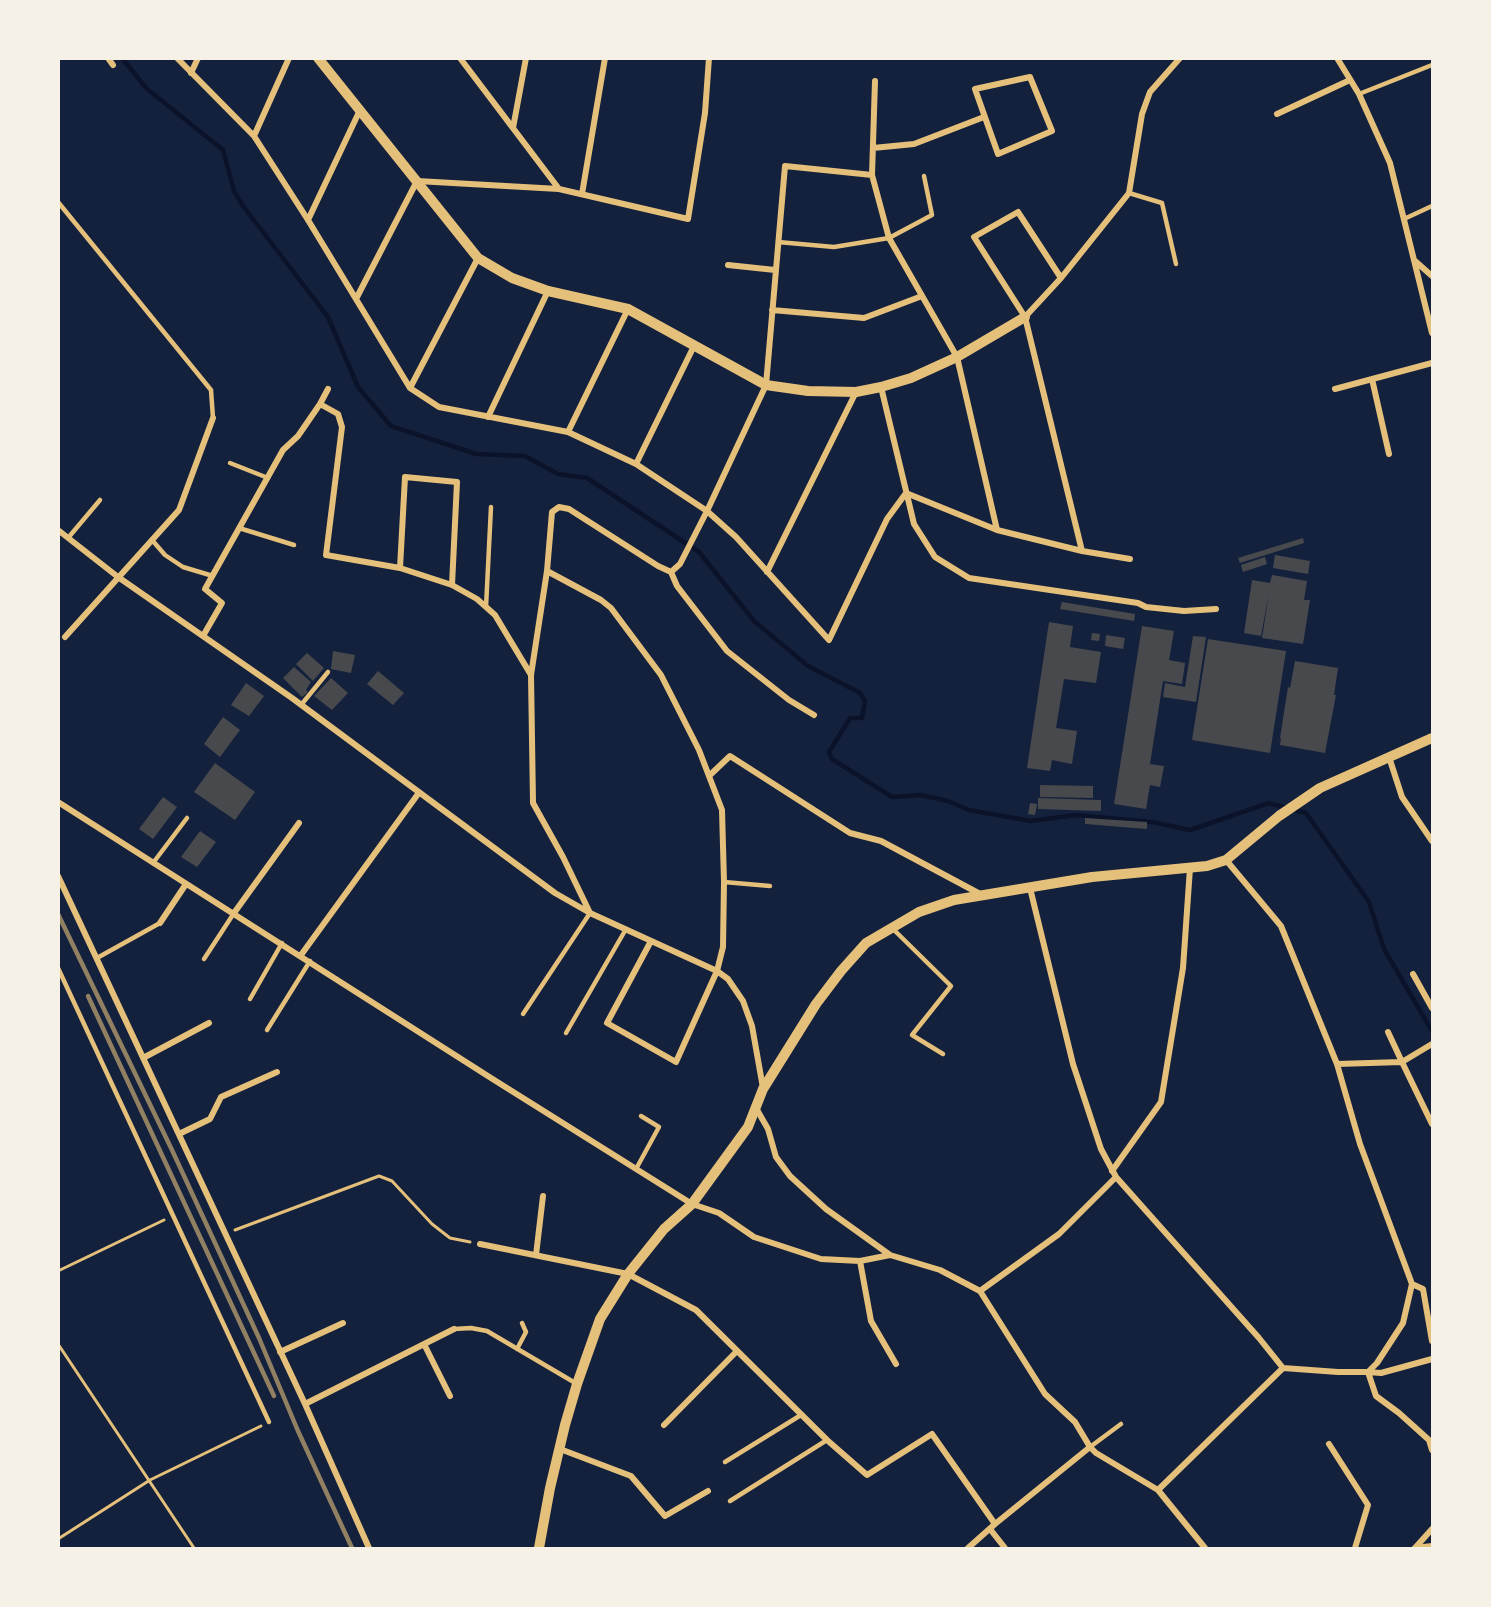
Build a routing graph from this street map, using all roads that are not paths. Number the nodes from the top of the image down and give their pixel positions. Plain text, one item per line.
1 (108, 58) edge
2 (177, 58) edge
3 (198, 58) edge
4 (289, 58) edge
5 (318, 58) edge
6 (460, 58) edge
7 (526, 58) edge
8 (605, 58) edge
9 (709, 58) edge
10 (1180, 58) edge
11 (1337, 58) edge
12 (113, 65) dead end
13 (1432, 65) edge
14 (191, 73) junction
15 (1350, 80) junction
16 (875, 81) dead end
17 (1359, 94) junction
18 (360, 110) junction
19 (1277, 114) dead end
20 (984, 117) junction
21 (513, 128) junction
22 (254, 136) junction
23 (873, 148) junction
24 (872, 175) junction
25 (924, 176) dead end
26 (417, 181) junction
27 (559, 189) junction
28 (1129, 193) junction
29 (582, 194) junction
30 (58, 202) edge
31 (1432, 206) edge
32 (1404, 219) junction
33 (308, 220) junction
34 (889, 238) junction
35 (778, 242) junction
36 (478, 258) junction
37 (1414, 260) junction
38 (1176, 264) dead end
39 (728, 265) dead end
40 (775, 270) junction
41 (1432, 276) edge
42 (1061, 278) junction
43 (548, 291) junction
44 (922, 296) junction
45 (356, 299) junction
46 (628, 309) junction
47 (772, 310) junction
48 (1025, 317) junction
49 (1432, 333) edge
50 (694, 346) junction
51 (957, 357) junction
52 (1432, 363) edge
53 (1372, 379) junction
54 (766, 385) junction
55 (881, 387) junction
56 (410, 388) junction
57 (328, 389) dead end
58 (1335, 389) dead end
59 (856, 392) junction
60 (320, 404) junction
61 (488, 417) junction
62 (213, 418) joint
63 (568, 432) junction
64 (1389, 454) dead end
65 (230, 462) dead end
66 (636, 464) junction
67 (268, 478) junction
68 (906, 493) junction
69 (100, 500) dead end
70 (491, 507) dead end
71 (707, 511) junction
72 (239, 528) junction
73 (58, 530) edge
74 (997, 530) junction
75 (68, 538) junction
76 (152, 540) junction
77 (294, 545) dead end
78 (1082, 551) junction
79 (1130, 559) dead end
80 (400, 568) junction
81 (547, 572) junction
82 (671, 572) junction
83 (767, 572) junction
84 (213, 576) junction
85 (118, 577) junction
86 (452, 585) junction
87 (486, 607) junction
88 (1216, 609) dead end
89 (203, 636) junction
90 (66, 637) dead end
91 (328, 672) dead end
92 (531, 675) junction
93 (301, 705) junction
94 (814, 715) dead end
95 (1432, 738) edge
96 (1389, 757) junction
97 (709, 776) junction
98 (418, 794) junction
99 (58, 802) edge
100 (187, 818) dead end
101 (299, 823) dead end
102 (1432, 841) edge
103 (1226, 860) junction
104 (153, 863) junction
105 (1190, 868) junction
106 (58, 876) edge
107 (724, 882) junction
108 (186, 884) junction
109 (770, 885) dead end
110 (1030, 888) junction
111 (982, 895) junction
112 (590, 913) junction
113 (234, 914) junction
114 (160, 923) joint
115 (891, 928) junction
116 (626, 929) junction
117 (651, 941) junction
118 (282, 943) junction
119 (301, 955) junction
120 (97, 958) junction
121 (204, 959) dead end
122 (310, 961) junction
123 (58, 968) edge
124 (717, 971) junction
125 (1413, 974) dead end
126 (250, 999) dead end
127 (1432, 1008) edge
128 (523, 1014) dead end
129 (209, 1023) dead end
130 (267, 1030) dead end
131 (1388, 1032) dead end
132 (566, 1033) dead end
133 (1432, 1044) edge
134 (943, 1054) dead end
135 (143, 1058) junction
136 (1402, 1062) junction
137 (1337, 1064) junction
138 (277, 1072) dead end
139 (763, 1089) junction
140 (756, 1108) junction
141 (640, 1116) dead end
142 (1432, 1124) edge
143 (179, 1134) junction
144 (636, 1169) junction
145 (1114, 1174) junction
146 (543, 1196) dead end
147 (692, 1204) junction
148 (480, 1244) road end
149 (536, 1255) junction
150 (890, 1255) junction
151 (860, 1261) junction
152 (628, 1274) junction
153 (1412, 1284) junction
154 (981, 1291) junction
155 (343, 1323) dead end
156 (522, 1323) dead end
157 (454, 1329) joint
158 (1432, 1341) edge
159 (424, 1344) junction
160 (517, 1349) junction
161 (737, 1351) junction
162 (280, 1352) junction
163 (1432, 1359) edge
164 (896, 1364) dead end
165 (1283, 1368) junction
166 (1368, 1372) junction
167 (577, 1384) junction
168 (450, 1396) dead end
169 (304, 1404) junction
170 (801, 1415) junction
171 (268, 1422) road end
172 (1121, 1424) dead end
173 (664, 1425) dead end
174 (827, 1440) junction
175 (1431, 1440) edge
176 (1329, 1444) dead end
177 (1090, 1447) junction
178 (560, 1449) junction
179 (1432, 1450) edge
180 (725, 1462) dead end
181 (1158, 1490) junction
182 (708, 1491) dead end
183 (730, 1501) dead end
184 (992, 1526) junction
185 (1432, 1529) edge
186 (1432, 1546) edge
187 (369, 1548) edge
188 (539, 1548) edge
189 (968, 1548) edge
190 (1005, 1548) edge
191 (1205, 1548) edge
192 (1355, 1548) edge
193 (1414, 1548) edge

1 - 12 street
2 - 14 street
3 - 14 street
4 - 22 street
5 - 18 street
6 - 21 street
7 - 21 street
8 - 29 street
9 - 29 street
10 - 28 street
11 - 15 street
13 - 17 lane
14 - 22 street
15 - 17 street
15 - 19 street
16 - 23 street
17 - 32 street
18 - 26 street
18 - 33 street
20 - 20 street
20 - 23 street
21 - 27 street
22 - 33 street
23 - 24 street
24 - 34 street
24 - 35 street
25 - 34 lane
26 - 27 street
26 - 36 street
26 - 45 street
27 - 29 street
28 - 38 lane
28 - 42 street
30 - 62 lane
31 - 32 lane
32 - 37 street
33 - 45 street
34 - 35 lane
34 - 44 street
35 - 40 street
36 - 43 street
36 - 56 street
37 - 41 street
37 - 49 street
39 - 40 street
40 - 47 street
42 - 48 street
42 - 48 street
43 - 46 street
43 - 61 street
44 - 47 street
44 - 51 street
45 - 56 street
46 - 50 street
46 - 63 street
47 - 54 street
48 - 51 street
48 - 78 street
50 - 54 street
50 - 66 street
51 - 55 street
51 - 74 street
52 - 53 street
53 - 58 street
53 - 64 street
54 - 59 street
54 - 71 street
55 - 59 street
55 - 68 street
56 - 61 street
57 - 60 street
59 - 83 street
60 - 67 street
60 - 80 street
61 - 63 street
62 - 76 street
63 - 66 street
65 - 67 lane
66 - 71 street
67 - 72 street
68 - 74 street
68 - 83 street
68 - 88 street
69 - 75 lane
70 - 87 lane
71 - 82 street
71 - 83 street
72 - 77 lane
72 - 84 street
73 - 75 street
74 - 78 street
75 - 85 street
76 - 84 lane
76 - 85 street
78 - 79 street
80 - 86 street
80 - 86 street
81 - 82 street
81 - 92 street
81 - 97 street
82 - 94 street
84 - 89 street
85 - 89 street
85 - 90 street
86 - 87 street
87 - 92 street
89 - 93 street
91 - 93 lane
92 - 112 street
93 - 98 street
95 - 96 street
96 - 102 street
96 - 103 street
97 - 107 street
97 - 111 street
98 - 112 street
98 - 119 street
99 - 104 street
100 - 104 lane
101 - 113 street
103 - 105 street
103 - 137 street
104 - 108 street
105 - 110 street
105 - 145 street
106 - 120 street
107 - 109 lane
107 - 124 street
108 - 113 street
108 - 114 street
110 - 111 street
110 - 145 street
111 - 115 street
112 - 116 street
112 - 128 lane
113 - 118 street
113 - 121 lane
114 - 120 lane
115 - 134 lane
115 - 139 street
116 - 117 street
116 - 132 lane
117 - 124 street
117 - 124 street
118 - 119 street
118 - 126 lane
119 - 122 street
120 - 135 street
122 - 130 lane
122 - 144 street
123 - 171 lane
124 - 139 street
125 - 127 street
129 - 135 street
131 - 136 street
133 - 136 street
135 - 143 street
136 - 137 street
136 - 142 street
137 - 153 street
138 - 143 street
139 - 140 street
140 - 147 street
140 - 150 street
141 - 144 lane
143 - 162 street
144 - 147 street
145 - 154 street
145 - 165 street
146 - 149 street
147 - 151 street
147 - 152 street
148 - 149 street
149 - 152 street
150 - 151 street
150 - 154 street
151 - 164 street
152 - 161 street
152 - 167 street
153 - 158 street
153 - 166 street
154 - 177 street
155 - 162 street
156 - 160 lane
157 - 159 street
157 - 160 lane
159 - 168 street
159 - 169 street
160 - 167 lane
161 - 170 street
161 - 173 street
162 - 169 street
163 - 166 street
165 - 166 street
165 - 181 street
166 - 175 street
167 - 178 street
169 - 187 street
170 - 174 street
170 - 180 lane
172 - 177 lane
174 - 183 lane
174 - 184 street
175 - 179 street
176 - 192 street
177 - 181 street
177 - 184 street
178 - 182 street
178 - 188 street
181 - 191 street
184 - 189 street
184 - 190 street
185 - 193 street
186 - 193 street

